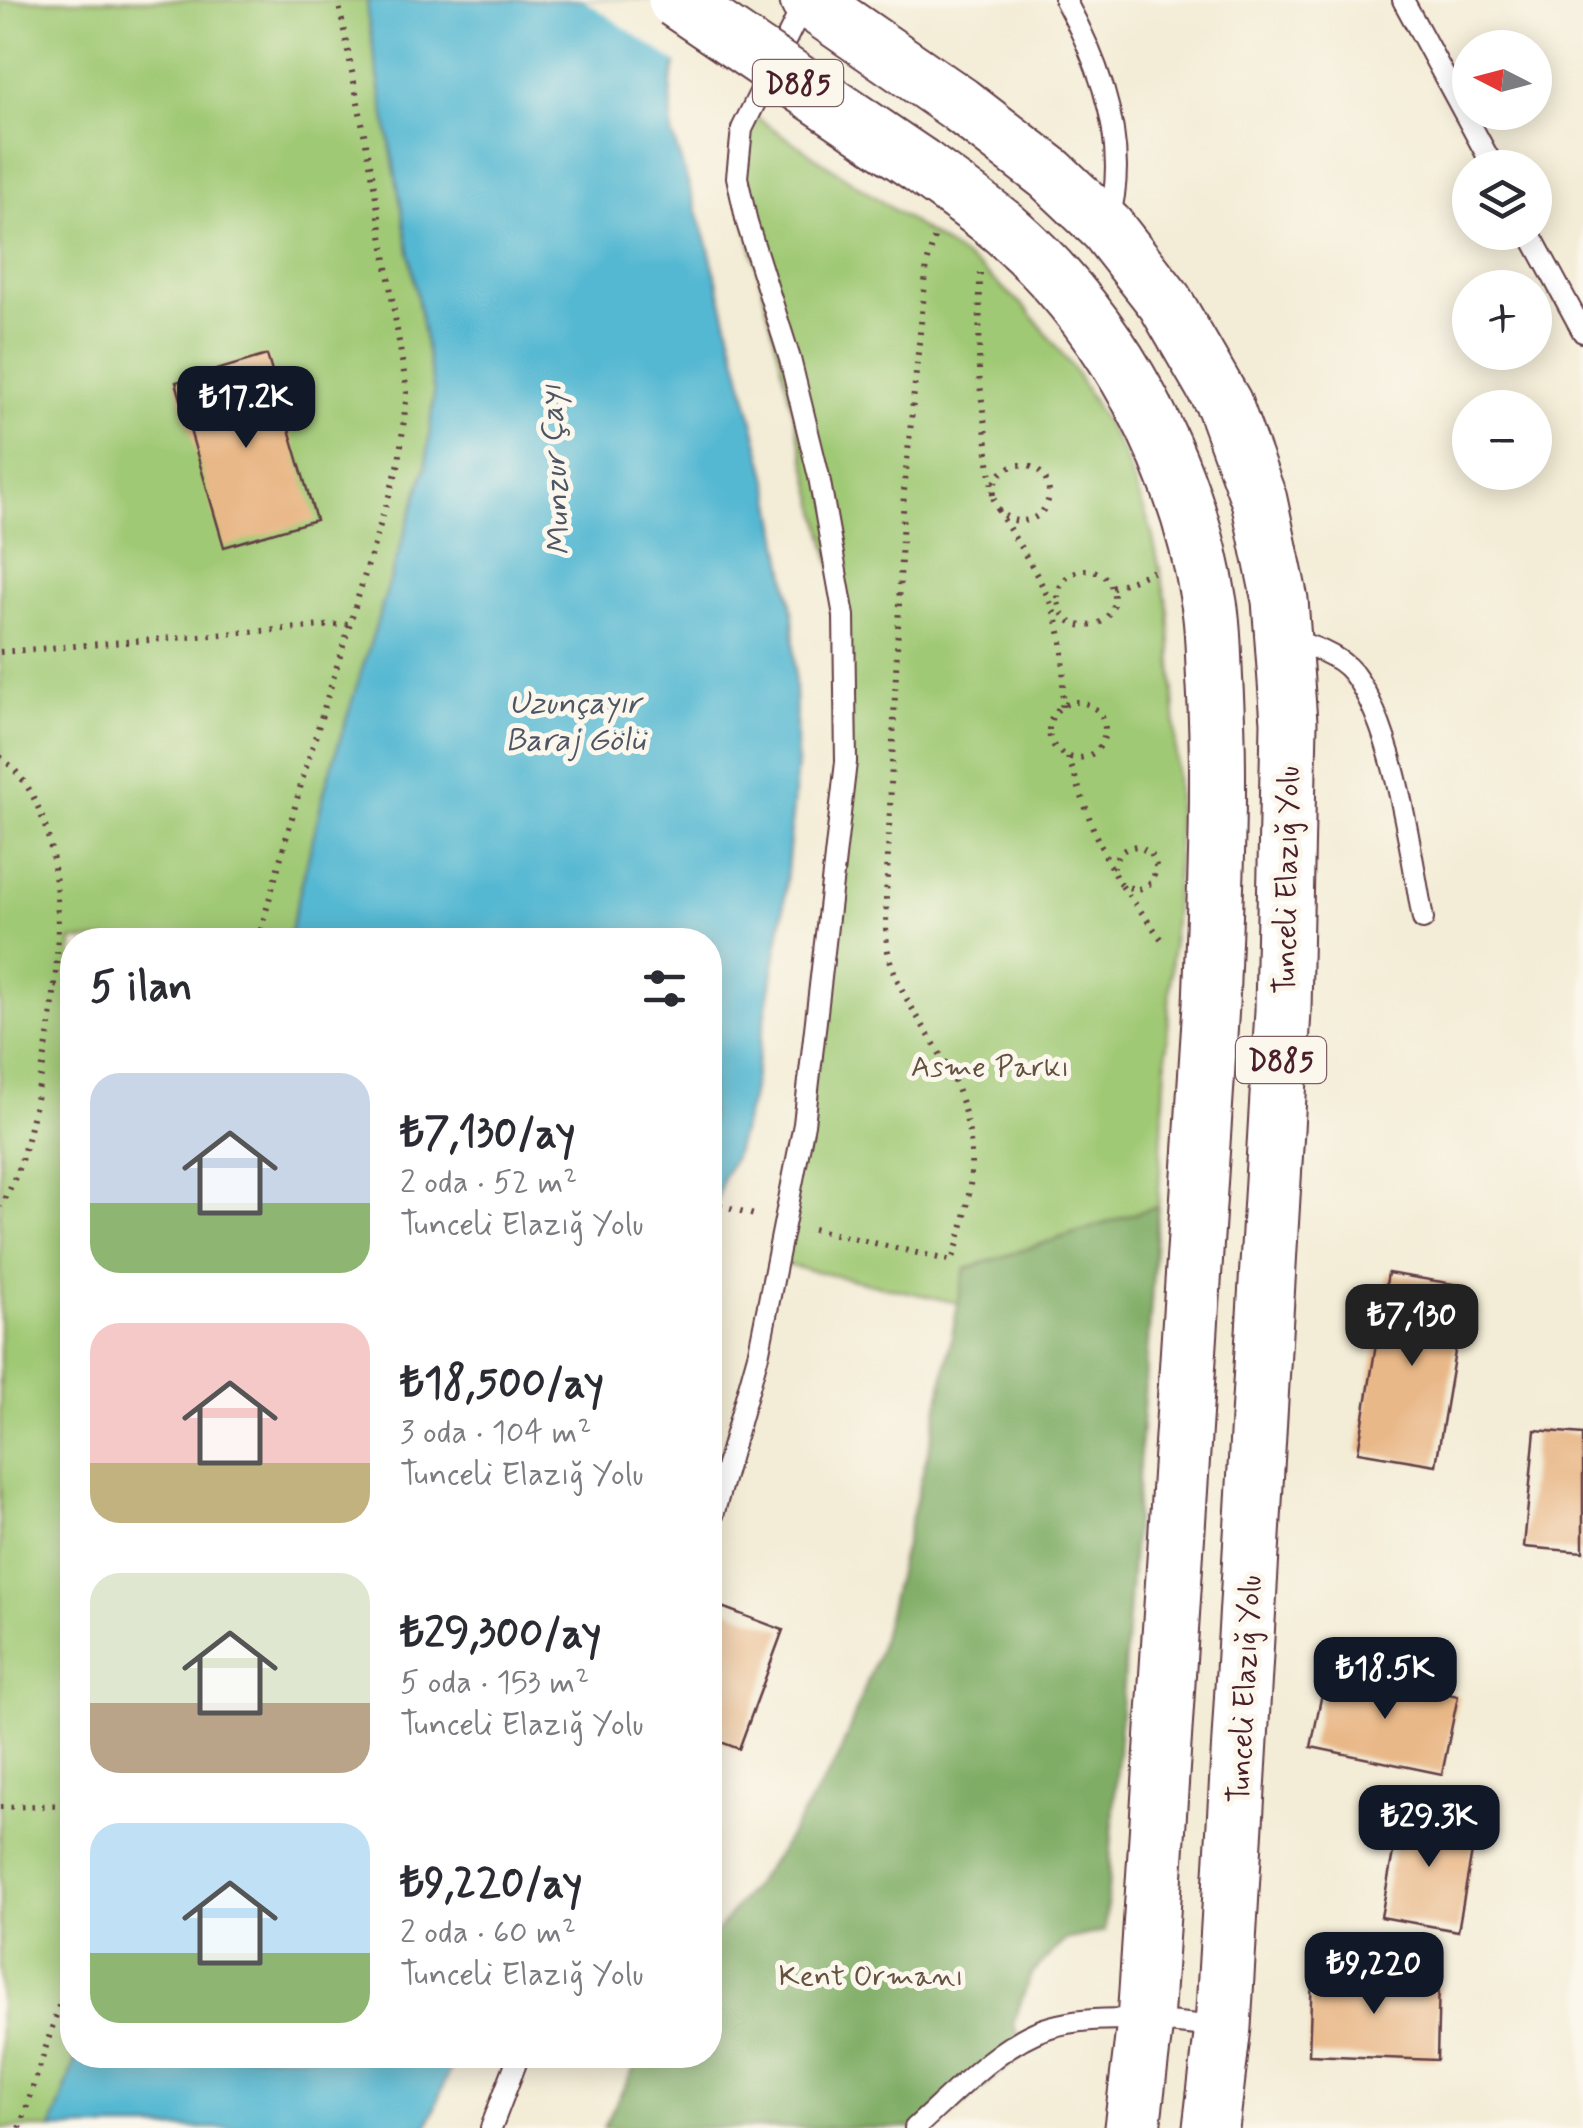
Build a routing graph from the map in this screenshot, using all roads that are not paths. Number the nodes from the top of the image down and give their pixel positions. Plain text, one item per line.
1 (676, 0) edge
2 (807, 0) edge
3 (1065, 0) edge
4 (1403, 0) edge
5 (1484, 150) edge
6 (1107, 228) junction
7 (1539, 250) edge
8 (1583, 332) edge
9 (1283, 638) junction
10 (1423, 919) dead end
11 (722, 1483) edge
12 (1144, 2022) junction
13 (1223, 2027) junction
14 (514, 2068) edge
15 (492, 2128) edge
16 (914, 2128) edge
17 (1132, 2128) edge
18 (1211, 2128) edge

1 - 12 main road, D885, bridge
2 - 6 main road, Tunceli Elazığ Yolu / D885
2 - 11 lane
3 - 6 lane
4 - 5 lane
6 - 9 main road, Tunceli Elazığ Yolu / D885
7 - 8 lane
9 - 10 lane
9 - 13 main road, Tunceli Elazığ Yolu / D885
12 - 13 lane
12 - 16 lane
12 - 17 main road, D885
13 - 18 main road, Tunceli Elazığ Yolu / D885
14 - 15 lane

